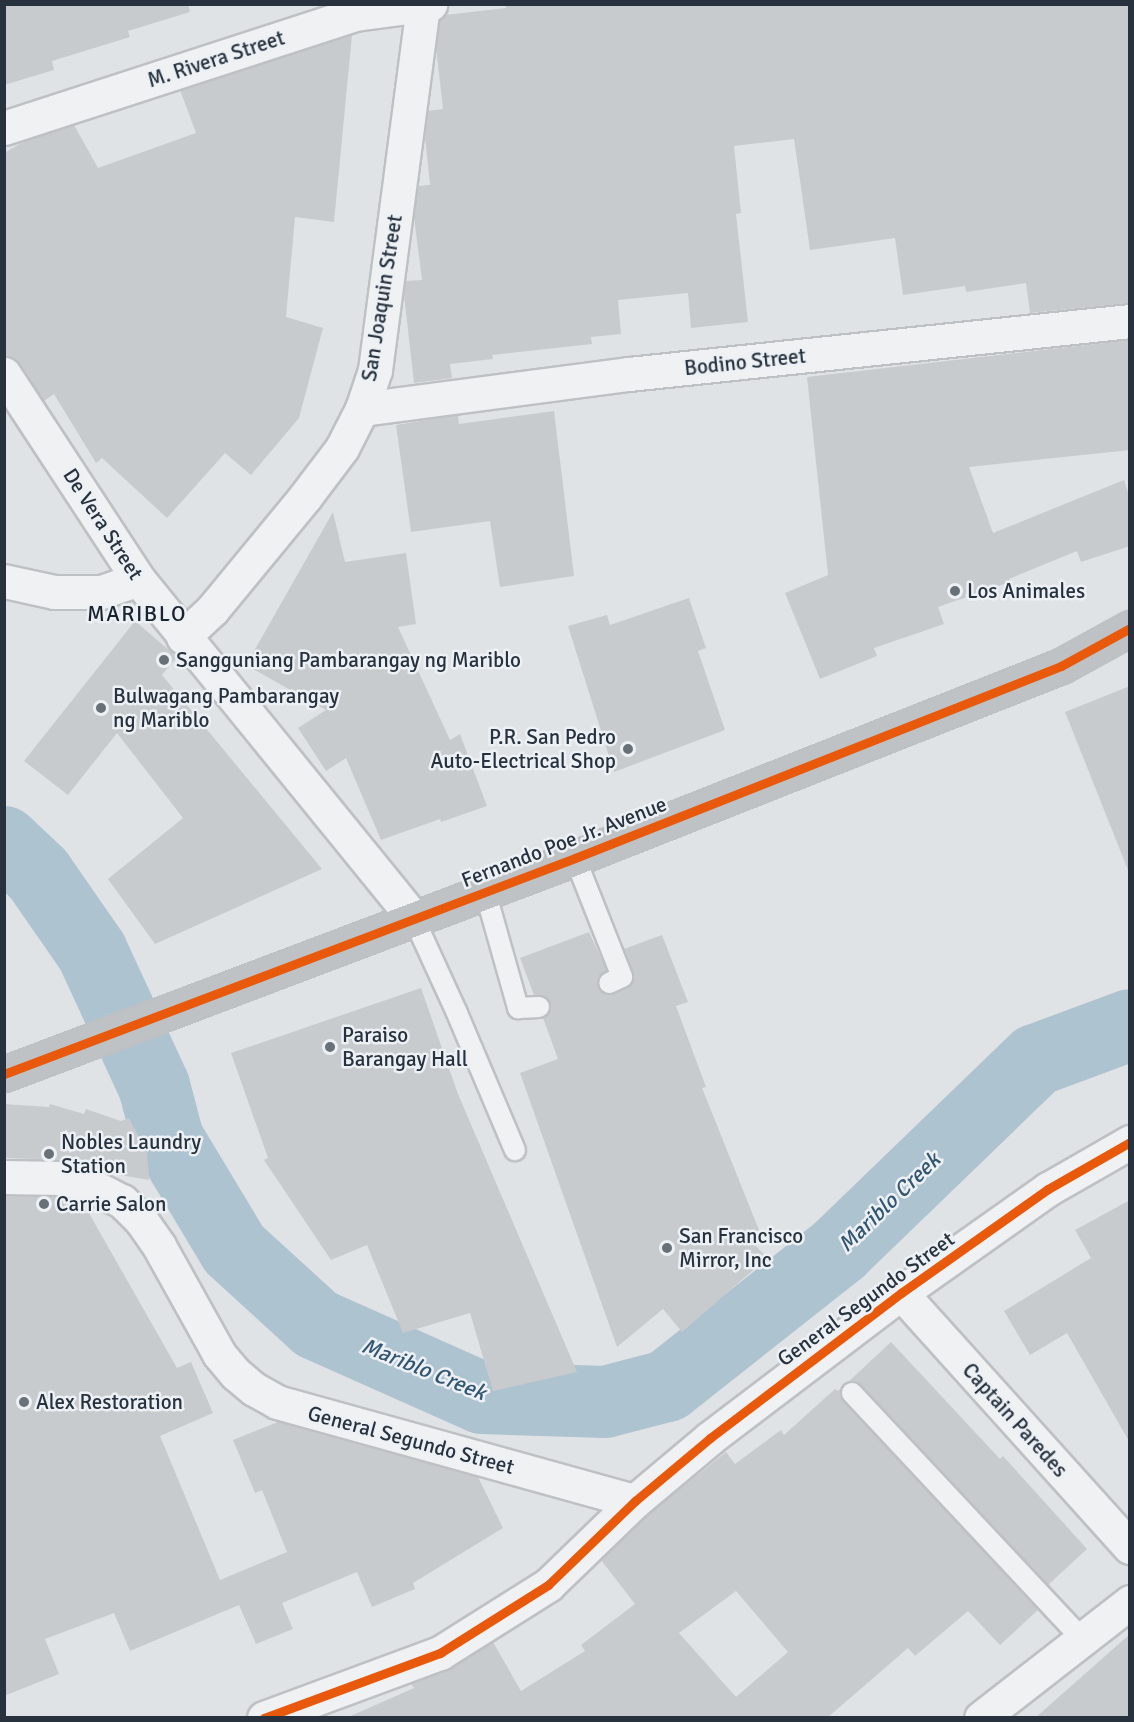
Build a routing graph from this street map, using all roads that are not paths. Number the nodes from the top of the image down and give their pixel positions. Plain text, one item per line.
1 (425, 5) edge
2 (4, 128) edge
3 (1130, 321) edge
4 (4, 374) edge
5 (362, 409) junction
6 (138, 579) junction
7 (4, 581) edge
8 (1130, 628) edge
9 (183, 637) junction
10 (575, 858) junction
11 (485, 891) junction
12 (414, 919) junction
13 (609, 983) dead end
14 (539, 1007) dead end
15 (4, 1074) edge
16 (1130, 1143) edge
17 (515, 1150) dead end
18 (4, 1177) edge
19 (901, 1293) junction
20 (852, 1392) dead end
21 (635, 1501) junction
22 (1130, 1546) edge
23 (1130, 1602) edge
24 (1082, 1639) junction
25 (264, 1718) edge
26 (981, 1718) edge

1 - 2 street, M. Rivera Street
1 - 5 street, San Joaquin Street
3 - 5 street, Bodino Street
4 - 6 street, De Vera Street
5 - 9 street, San Joaquin Street
6 - 7 street
6 - 9 street, De Vera Street
8 - 10 main road, Fernando Poe Jr. Avenue
9 - 12 street, De Vera Street
10 - 11 main road, Fernando Poe Jr. Avenue
10 - 13 lane
11 - 12 main road, Fernando Poe Jr. Avenue
11 - 14 lane
12 - 15 main road, Fernando Poe Jr. Avenue
12 - 17 lane
16 - 19 street, General Segundo Street
18 - 21 street, General Segundo Street
19 - 21 street, General Segundo Street
19 - 22 street, Captain Paredes
20 - 24 lane
21 - 25 street
23 - 24 street
24 - 26 street

